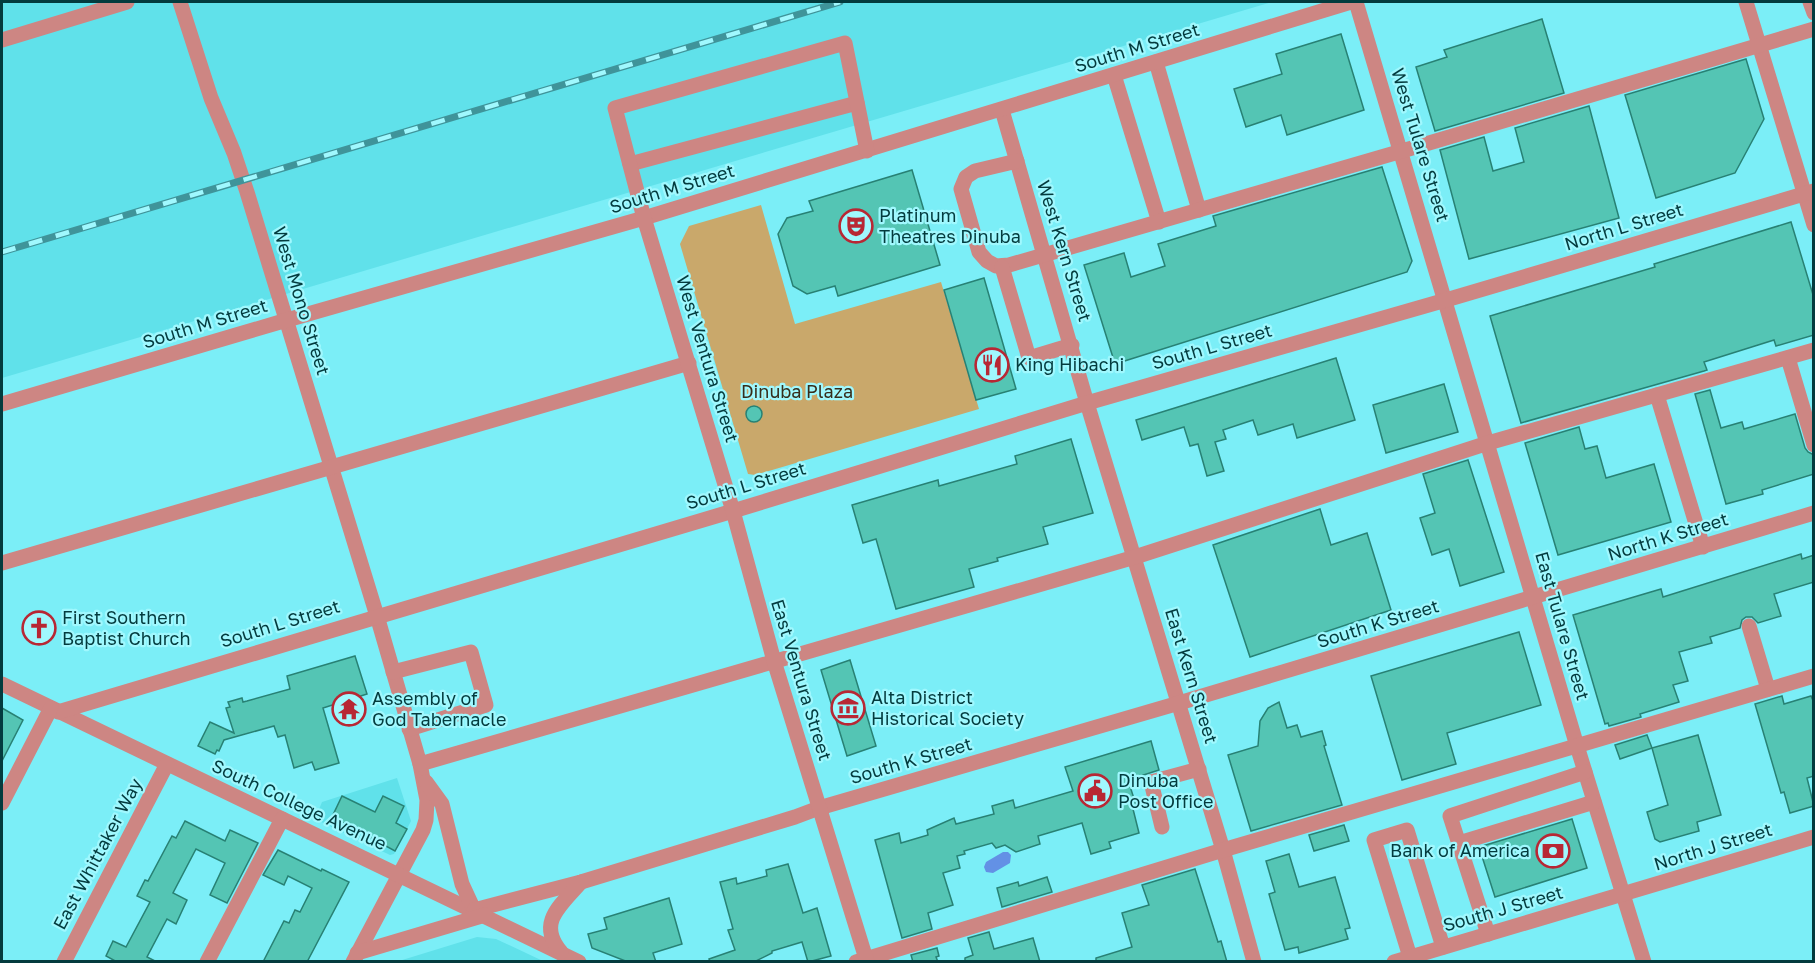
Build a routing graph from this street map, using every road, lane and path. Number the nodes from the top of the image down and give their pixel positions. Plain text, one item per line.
1 (127, 2) edge
2 (180, 2) edge
3 (1351, 2) edge
4 (1356, 2) edge
5 (1746, 2) edge
6 (1810, 2) edge
7 (1814, 13) edge
8 (1814, 28) edge
9 (2, 39) edge
10 (1759, 44) junction
11 (1156, 62) junction
12 (1114, 75) junction
13 (857, 103) junction
14 (1002, 110) junction
15 (867, 151) junction
16 (1402, 152) junction
17 (1017, 161) junction
18 (630, 164) junction
19 (1809, 192) edge
20 (1199, 210) junction
21 (644, 218) junction
22 (1159, 222) junction
23 (1814, 225) edge
24 (1045, 255) junction
25 (1002, 267) junction
26 (1446, 300) junction
27 (287, 320) junction
28 (1072, 345) junction
29 (1814, 350) edge
30 (1788, 358) junction
31 (688, 363) junction
32 (1657, 395) junction
33 (1088, 403) junction
34 (2, 404) edge
35 (1488, 443) junction
36 (1814, 445) edge
37 (332, 467) junction
38 (733, 511) junction
39 (1814, 513) edge
40 (1703, 547) junction
41 (1135, 557) junction
42 (2, 563) edge
43 (1533, 598) junction
44 (377, 616) junction
45 (1749, 626) dead end
46 (774, 661) junction
47 (393, 672) junction
48 (1814, 675) edge
49 (3, 681) edge
50 (1768, 689) junction
51 (1179, 703) junction
52 (54, 710) junction
53 (409, 729) junction
54 (1577, 746) junction
55 (167, 764) junction
56 (420, 764) junction
57 (1199, 770) junction
58 (1585, 772) junction
59 (424, 779) junction
60 (1594, 802) junction
61 (2, 803) edge
62 (819, 808) junction
63 (282, 819) junction
64 (1162, 827) dead end
65 (1814, 837) edge
66 (1459, 843) junction
67 (1223, 850) junction
68 (399, 874) junction
69 (581, 882) junction
70 (1623, 894) junction
71 (479, 913) junction
72 (1488, 934) junction
73 (1443, 947) junction
74 (563, 954) junction
75 (355, 957) edge
76 (1410, 957) junction
77 (863, 960) edge
78 (64, 962) edge
79 (207, 962) edge
80 (579, 962) edge
81 (1254, 962) edge
82 (1394, 962) edge
83 (1644, 962) edge

1 - 9 street
2 - 27 street, West Mono Street
3 - 11 street, South M Street
4 - 16 street, West Tulare Street
5 - 10 street
6 - 7 street
8 - 10 street
10 - 16 street
10 - 19 street
11 - 12 street, South M Street
11 - 20 street
12 - 14 street, South M Street
12 - 22 street
13 - 15 street
13 - 18 street
13 - 18 street, West Ventura Street
14 - 15 street, South M Street
14 - 17 street, West Kern Street
15 - 21 street, South M Street
16 - 20 street
16 - 26 street, West Tulare Street
17 - 24 street, West Kern Street
17 - 25 street
18 - 21 street, West Ventura Street
19 - 23 street
19 - 26 street, North L Street
20 - 22 street
21 - 27 street, South M Street
21 - 31 street, West Ventura Street
22 - 24 street
24 - 25 street
24 - 28 street, West Kern Street
25 - 28 street
26 - 33 street, South L Street
26 - 35 street, East Tulare Street
27 - 34 street, South M Street
27 - 37 street, West Mono Street
28 - 33 street, West Kern Street
29 - 30 street
30 - 32 street
30 - 36 street
31 - 37 street
31 - 38 street, West Ventura Street
32 - 35 street
32 - 40 street
33 - 38 street, South L Street
33 - 41 street, East Kern Street
35 - 41 street
35 - 43 street, East Tulare Street
37 - 42 street
37 - 44 street, West Mono Street
38 - 44 street, South L Street
38 - 46 street, East Ventura Street
39 - 40 street, North K Street
40 - 43 street, North K Street
41 - 46 street
41 - 51 street, East Kern Street
43 - 51 street, South K Street
43 - 54 street, East Tulare Street
44 - 47 street, West Mono Street
44 - 52 street, South L Street
45 - 50 street
46 - 56 street
46 - 62 street, East Ventura Street
47 - 53 street, West Mono Street
47 - 53 street
48 - 50 street
49 - 52 street, South College Avenue
50 - 54 street
51 - 57 street, East Kern Street
51 - 62 street, South K Street
52 - 55 street, South College Avenue
52 - 61 street
53 - 56 street, West Mono Street
54 - 58 street, East Tulare Street
54 - 67 street
55 - 63 street, South College Avenue
55 - 78 street, East Whittaker Way
56 - 59 street, West Mono Street
57 - 64 street
57 - 67 street, East Kern Street
58 - 60 street, East Tulare Street
58 - 66 street
59 - 68 street
59 - 71 street
60 - 66 street
60 - 70 street, East Tulare Street
62 - 69 street, South K Street
62 - 77 street, East Ventura Street
63 - 68 street, South College Avenue
63 - 79 street
65 - 70 street, North J Street
66 - 72 street
67 - 77 street
67 - 81 street, East Kern Street
68 - 71 street, South College Avenue
68 - 75 street
69 - 71 street, South K Street
69 - 74 street
70 - 72 street, South J Street
70 - 83 street, East Tulare Street
71 - 74 street, South College Avenue
71 - 75 street, South K Street
72 - 73 street, South J Street
73 - 76 street, South J Street
73 - 76 street
74 - 80 street, South College Avenue
76 - 82 street, South J Street

